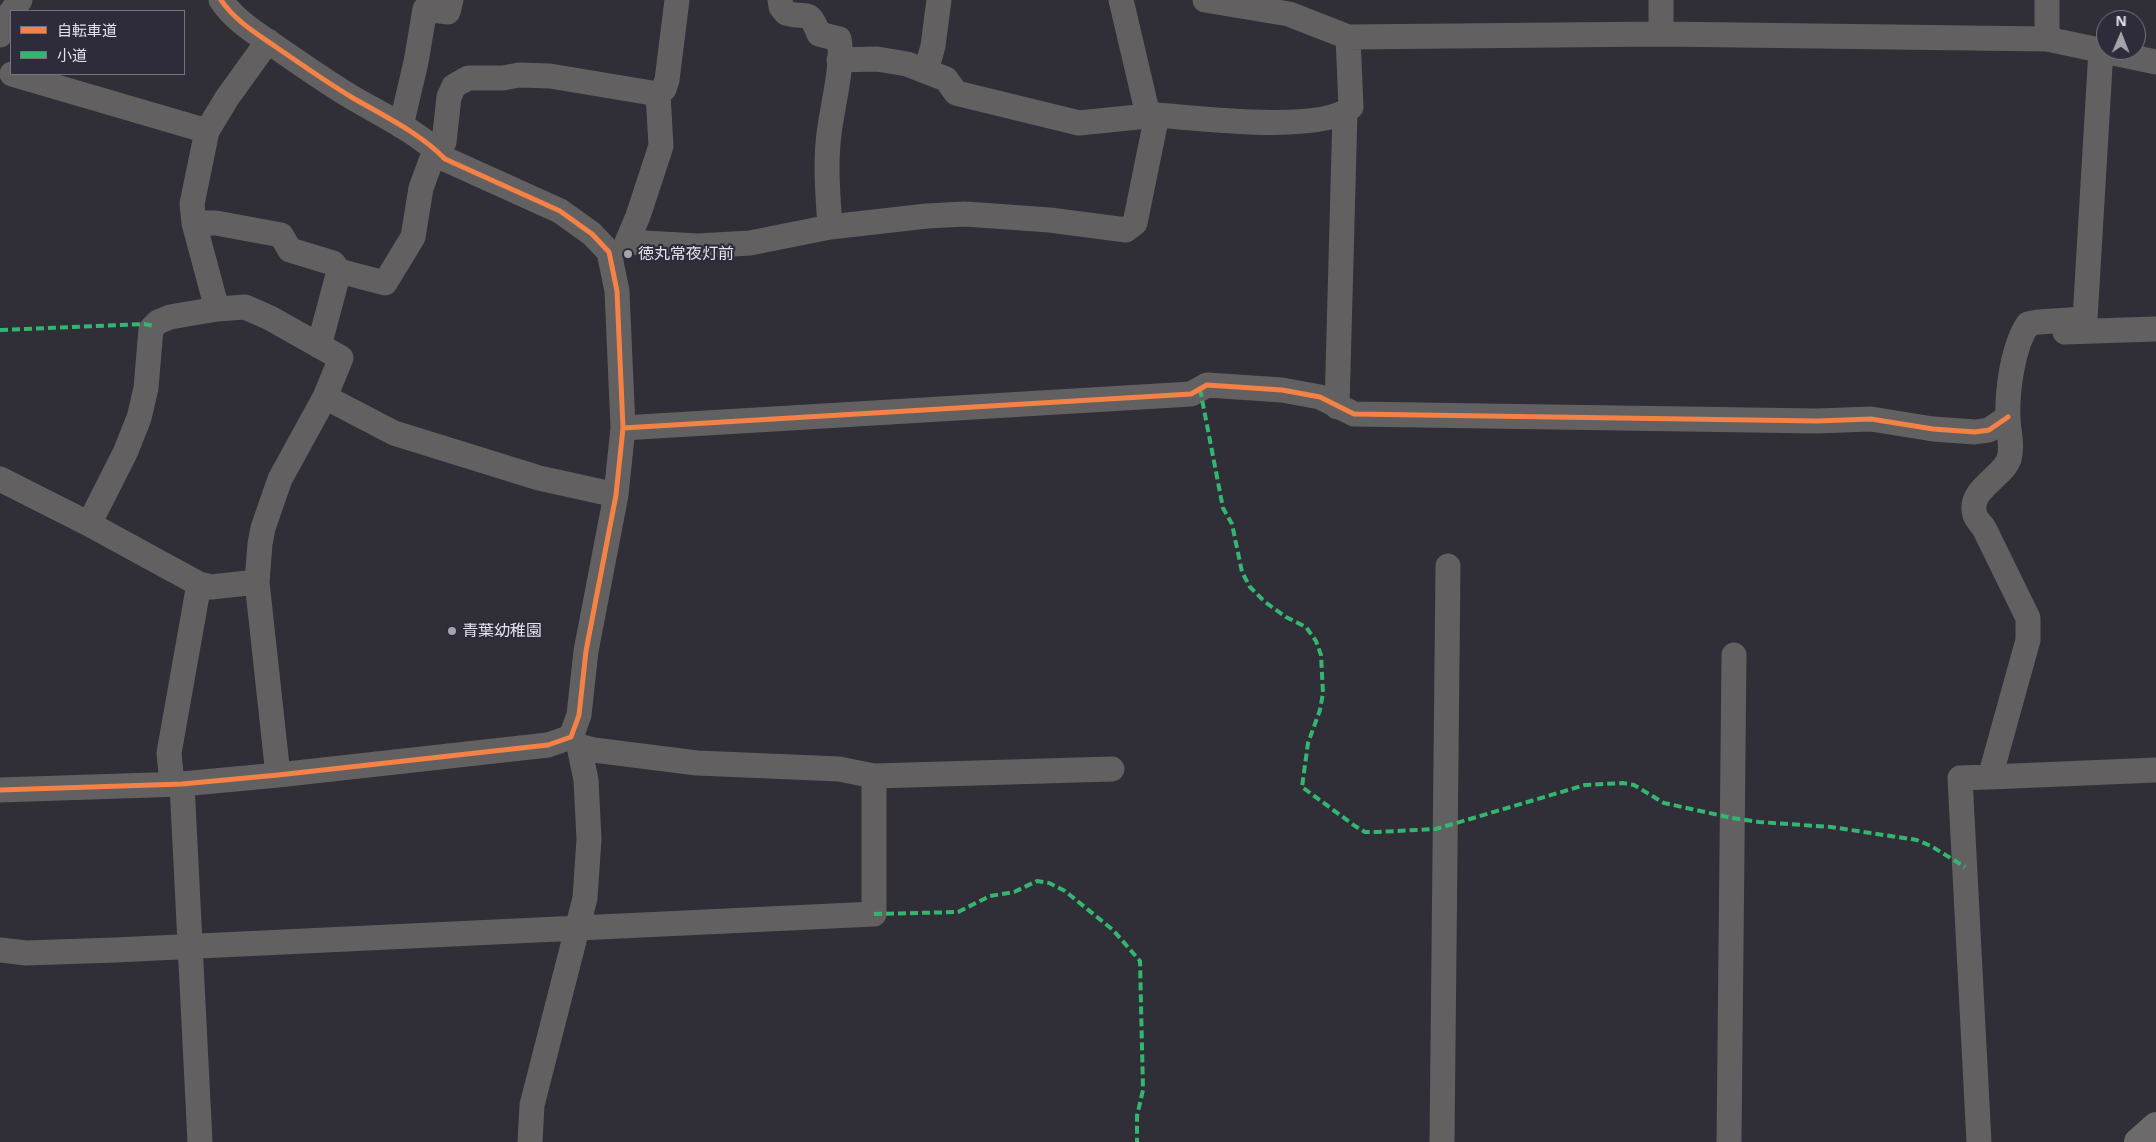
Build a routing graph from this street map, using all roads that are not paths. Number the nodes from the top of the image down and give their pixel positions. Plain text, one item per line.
1 (451, 0) edge
2 (677, 0) edge
3 (780, 0) edge
4 (939, 0) edge
5 (1121, 0) edge
6 (1205, 0) edge
7 (1661, 0) edge
8 (2047, 0) edge
9 (226, 2) edge
10 (1661, 34) junction
11 (1348, 37) junction
12 (2047, 39) junction
13 (268, 41) junction
14 (2096, 49) edge
15 (839, 60) junction
16 (2100, 60) edge
17 (926, 71) junction
18 (15, 75) edge
19 (658, 94) junction
20 (1345, 113) junction
21 (1153, 115) junction
22 (401, 126) junction
23 (207, 131) junction
24 (438, 152) junction
25 (194, 223) junction
26 (830, 227) junction
27 (618, 247) junction
28 (339, 271) junction
29 (217, 308) junction
30 (2156, 329) edge
31 (2020, 344) junction
32 (319, 346) junction
33 (326, 397) junction
34 (1338, 407) junction
35 (2008, 417) junction
36 (623, 428) junction
37 (0, 479) edge
38 (616, 495) junction
39 (89, 524) junction
40 (1448, 566) dead end
41 (257, 582) junction
42 (199, 584) junction
43 (1734, 655) dead end
44 (575, 742) junction
45 (1112, 769) dead end
46 (2156, 770) edge
47 (278, 776) junction
48 (874, 776) junction
49 (1990, 777) junction
50 (177, 784) junction
51 (0, 790) edge
52 (579, 929) junction
53 (191, 946) junction
54 (0, 950) edge
55 (2156, 1126) edge
56 (200, 1142) edge
57 (530, 1142) edge
58 (1442, 1142) edge
59 (1729, 1142) edge
60 (1979, 1142) edge
61 (2138, 1142) edge

1 - 22 street
2 - 19 street
3 - 15 street
4 - 17 street
5 - 21 street
6 - 11 street
7 - 10 street
8 - 12 street
9 - 13 street
10 - 11 street
10 - 12 street
11 - 20 street
12 - 14 street
13 - 22 street
13 - 23 street
15 - 17 street
15 - 26 street
16 - 31 street
17 - 21 street
18 - 23 street
19 - 24 street
19 - 27 street
20 - 21 street
20 - 34 street
21 - 26 street
22 - 24 street
23 - 25 street
24 - 27 street
24 - 28 street
25 - 28 street
25 - 29 street
26 - 27 street
27 - 36 street
28 - 32 street
29 - 32 street
29 - 39 street
30 - 31 street
31 - 35 street
32 - 33 street
33 - 38 street
33 - 41 street
34 - 35 street
34 - 36 street
35 - 49 street
36 - 38 street
37 - 39 street
38 - 44 street
39 - 42 street
40 - 58 street
41 - 42 street
41 - 47 street
42 - 50 street
43 - 59 street
44 - 47 street
44 - 48 street
44 - 52 street
45 - 48 street
46 - 49 street
47 - 50 street
48 - 52 street
49 - 60 street
50 - 51 street
50 - 53 street
52 - 53 street
52 - 57 street
53 - 54 street
53 - 56 street
55 - 61 main road

